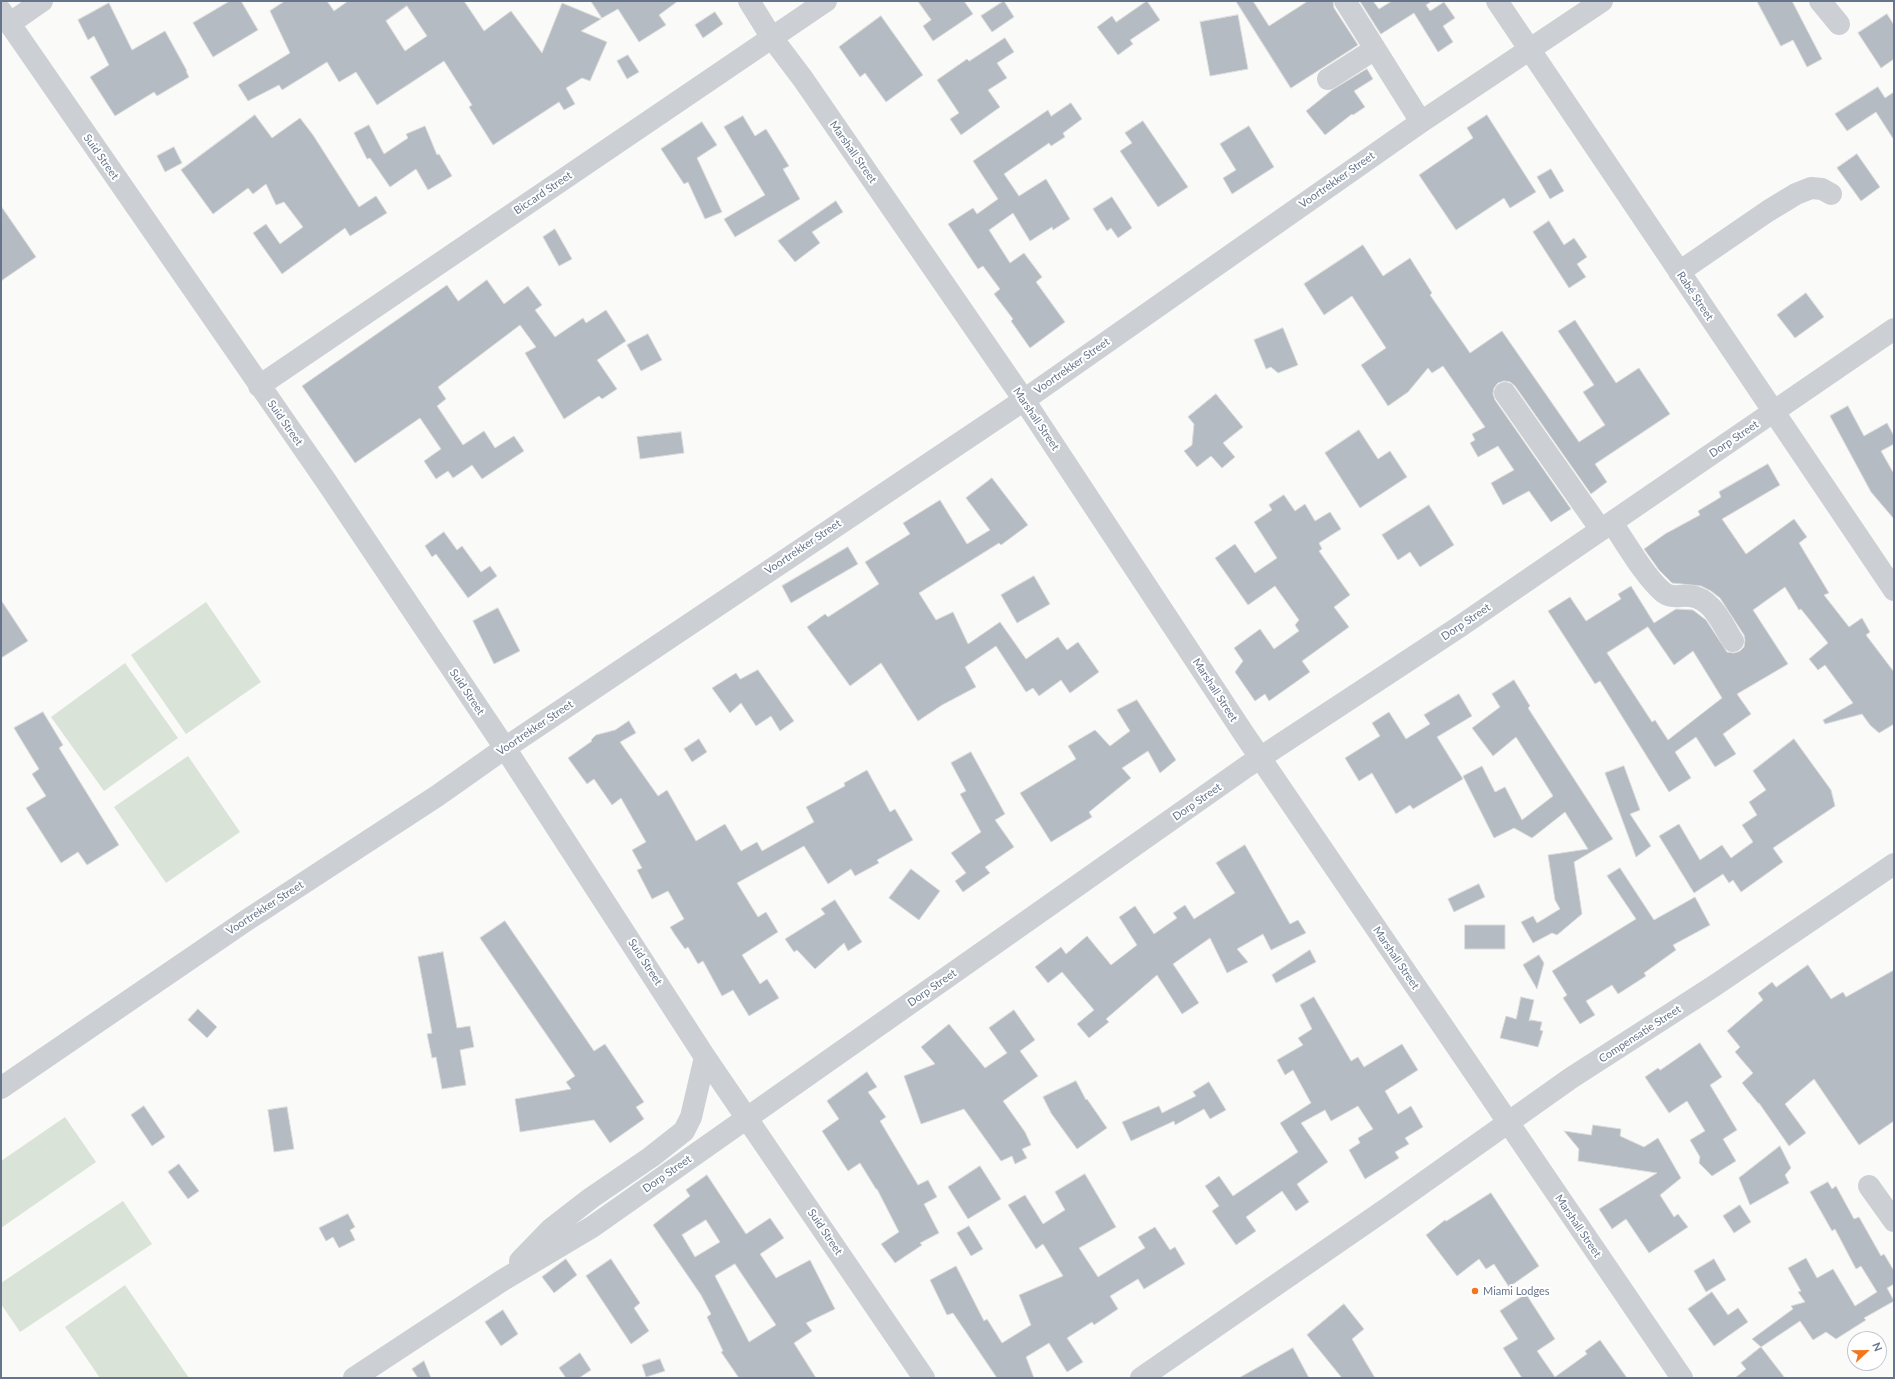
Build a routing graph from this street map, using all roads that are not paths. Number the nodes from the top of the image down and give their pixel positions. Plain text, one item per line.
1 (42, 1) edge
2 (749, 1) edge
3 (826, 1) edge
4 (1345, 1) edge
5 (1497, 1) edge
6 (1602, 1) edge
7 (1820, 1) edge
8 (5, 17) edge
9 (1839, 24) dead end
10 (772, 38) junction
11 (1375, 49) junction
12 (1529, 50) junction
13 (1328, 79) dead end
14 (1421, 122) junction
15 (1831, 194) dead end
16 (1679, 272) junction
17 (1894, 329) edge
18 (259, 386) junction
19 (1505, 393) dead end
20 (1024, 400) junction
21 (1773, 412) junction
22 (1606, 527) junction
23 (1894, 590) edge
24 (1733, 641) dead end
25 (505, 748) junction
26 (1260, 757) junction
27 (1894, 864) edge
28 (705, 1057) junction
29 (1, 1088) edge
30 (748, 1118) junction
31 (1508, 1123) junction
32 (1869, 1186) dead end
33 (1894, 1220) edge
34 (503, 1280) junction
35 (354, 1378) edge
36 (924, 1378) edge
37 (1141, 1378) edge
38 (1682, 1378) edge

1 - 8 street
2 - 10 street, Marshall Street
3 - 10 street, Biccard Street
4 - 11 street
5 - 12 street, Rabé Street
6 - 12 street, Voortrekker Street
7 - 9 street
8 - 18 street, Suid Street
10 - 18 street, Biccard Street
10 - 20 street, Marshall Street
11 - 13 street
11 - 14 street
12 - 14 street, Voortrekker Street
12 - 16 street, Rabé Street
14 - 20 street, Voortrekker Street
15 - 16 street
16 - 21 street, Rabé Street
17 - 21 street, Dorp Street
18 - 25 street, Suid Street
19 - 22 street
20 - 25 street, Voortrekker Street
20 - 26 street, Marshall Street
21 - 22 street, Dorp Street
21 - 23 street, Rabé Street
22 - 24 street
22 - 26 street, Dorp Street
25 - 28 street, Suid Street
25 - 29 street, Voortrekker Street
26 - 30 street, Dorp Street
26 - 31 street, Marshall Street
27 - 31 street, Compensatie Street
28 - 30 street, Suid Street
28 - 34 street, Dorp Street
30 - 34 street, Dorp Street
30 - 36 street, Suid Street
31 - 37 street, Compensatie Street
31 - 38 street, Marshall Street
32 - 33 street
34 - 35 street, Dorp Street

